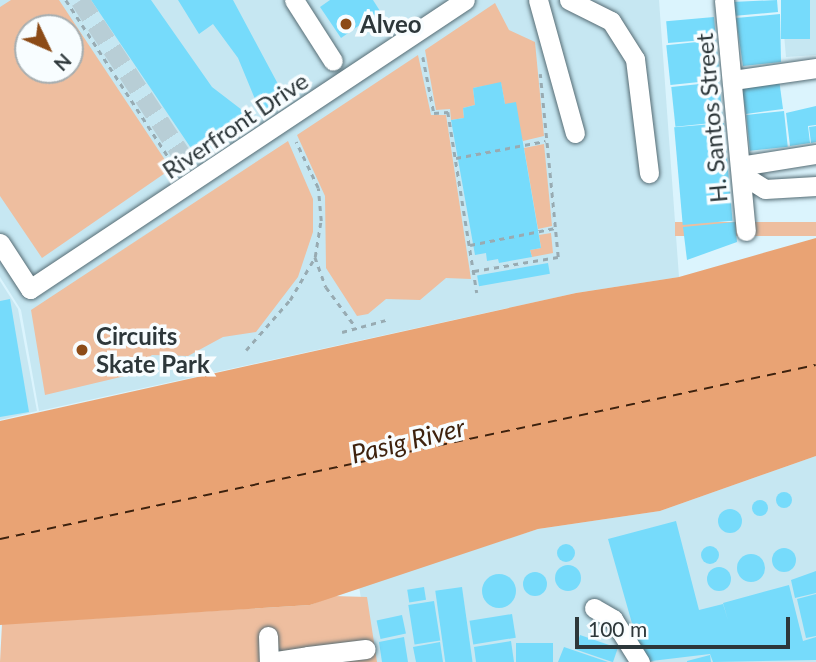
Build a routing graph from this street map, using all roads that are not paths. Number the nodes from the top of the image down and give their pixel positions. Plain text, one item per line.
1 (294, 0) edge
2 (465, 0) edge
3 (538, 0) edge
4 (569, 0) edge
5 (723, 0) edge
6 (333, 61) dead end
7 (816, 68) edge
8 (733, 80) junction
9 (575, 133) dead end
10 (816, 154) edge
11 (741, 170) junction
12 (649, 173) dead end
13 (816, 187) edge
14 (746, 231) dead end
15 (0, 243) edge
16 (594, 608) dead end
17 (268, 636) dead end
18 (366, 649) dead end
19 (309, 659) edge
20 (270, 661) edge
21 (640, 662) edge

1 - 6 street
2 - 15 street, Riverfront Drive
3 - 9 street
4 - 12 street
5 - 8 street, H. Santos Street
7 - 8 street
8 - 11 street, H. Santos Street
10 - 11 street
11 - 13 street
11 - 14 street, H. Santos Street
16 - 21 street
17 - 20 street
18 - 19 street
19 - 20 street

